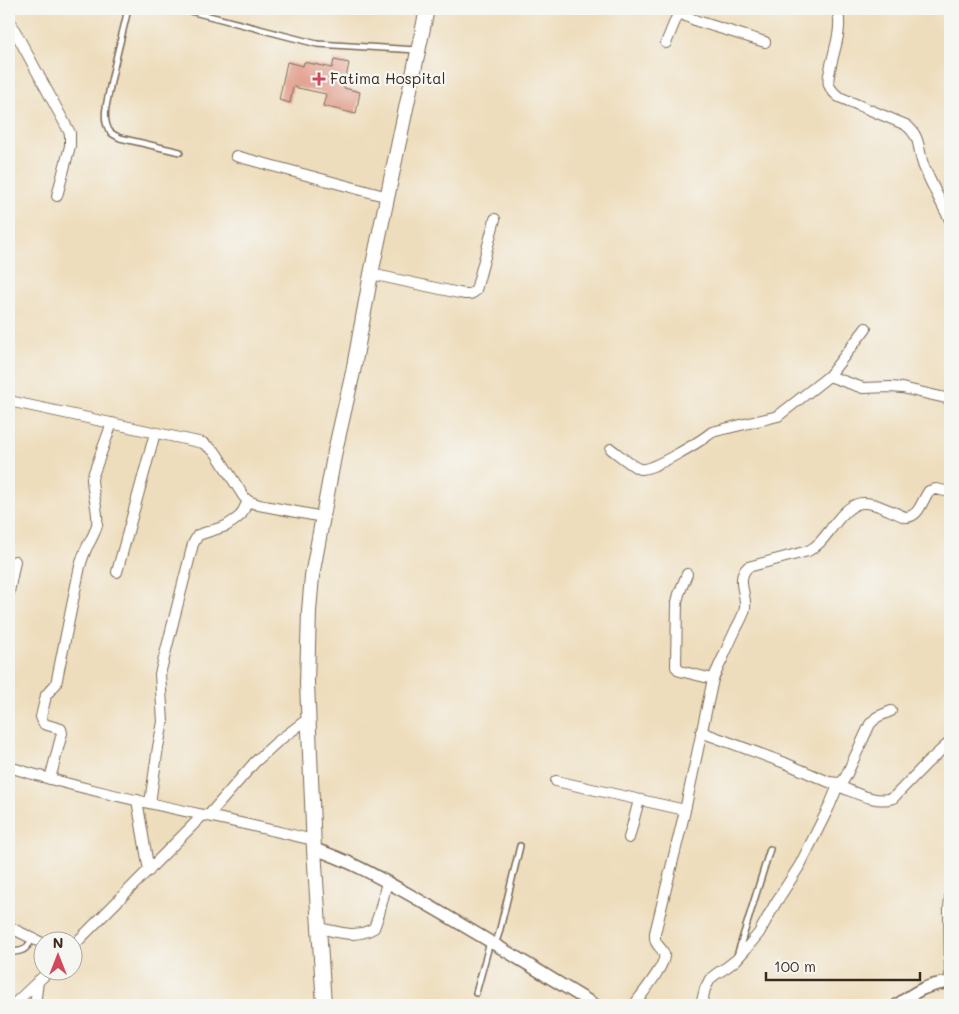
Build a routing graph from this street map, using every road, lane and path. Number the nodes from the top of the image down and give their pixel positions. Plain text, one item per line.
1 (128, 9) edge
2 (182, 9) edge
3 (427, 9) edge
4 (839, 10) edge
5 (679, 11) edge
6 (9, 20) edge
7 (765, 42) dead end
8 (666, 43) dead end
9 (419, 50) junction
10 (180, 152) dead end
11 (236, 156) dead end
12 (57, 196) dead end
13 (388, 197) junction
14 (495, 219) dead end
15 (950, 220) edge
16 (371, 274) junction
17 (866, 328) dead end
18 (829, 376) junction
19 (950, 399) edge
20 (9, 401) edge
21 (112, 424) junction
22 (155, 432) junction
23 (611, 450) dead end
24 (950, 492) edge
25 (248, 500) junction
26 (323, 516) junction
27 (15, 561) dead end
28 (117, 572) dead end
29 (687, 574) dead end
30 (9, 592) edge
31 (713, 679) junction
32 (891, 711) dead end
33 (309, 718) junction
34 (702, 732) junction
35 (950, 742) edge
36 (9, 767) edge
37 (50, 779) junction
38 (556, 780) dead end
39 (839, 785) junction
40 (137, 800) junction
41 (639, 800) junction
42 (150, 803) junction
43 (685, 810) junction
44 (206, 816) junction
45 (628, 838) dead end
46 (314, 845) junction
47 (520, 846) dead end
48 (770, 848) dead end
49 (149, 871) junction
50 (387, 882) junction
51 (950, 897) edge
52 (9, 928) edge
53 (319, 928) junction
54 (82, 937) edge
55 (32, 938) edge
56 (32, 944) edge
57 (493, 944) junction
58 (9, 952) edge
59 (736, 960) junction
60 (37, 982) edge
61 (38, 982) edge
62 (950, 982) edge
63 (476, 994) dead end
64 (13, 1005) edge
65 (35, 1005) edge
66 (324, 1005) edge
67 (595, 1005) edge
68 (634, 1005) edge
69 (701, 1005) edge
70 (897, 1005) edge

1 - 10 lane
2 - 9 lane
3 - 9 main road
4 - 15 street
5 - 7 street
5 - 8 street
6 - 12 street
9 - 13 main road
11 - 13 street
13 - 16 main road
14 - 16 street
16 - 26 main road
17 - 18 street
18 - 19 street
18 - 23 street
20 - 21 street
21 - 22 street
21 - 37 street
22 - 25 street
22 - 28 street
24 - 31 street
25 - 26 street
25 - 42 street
26 - 33 main road
27 - 30 street
29 - 31 street
31 - 34 street
32 - 39 street
33 - 44 street
33 - 46 main road
34 - 39 street
34 - 43 street
35 - 39 street
36 - 37 street
37 - 40 street
38 - 41 street
39 - 59 street
40 - 42 street
40 - 49 street
41 - 43 street
41 - 45 street
42 - 44 street
43 - 68 street
44 - 46 street
44 - 49 street
46 - 50 street
46 - 53 main road
47 - 57 lane
48 - 59 lane
49 - 54 street
50 - 53 street
50 - 57 street
51 - 62 street
52 - 55 street
53 - 66 main road
56 - 58 lane
57 - 63 lane
57 - 67 street
59 - 69 street
60 - 64 street
61 - 65 street
62 - 70 street

